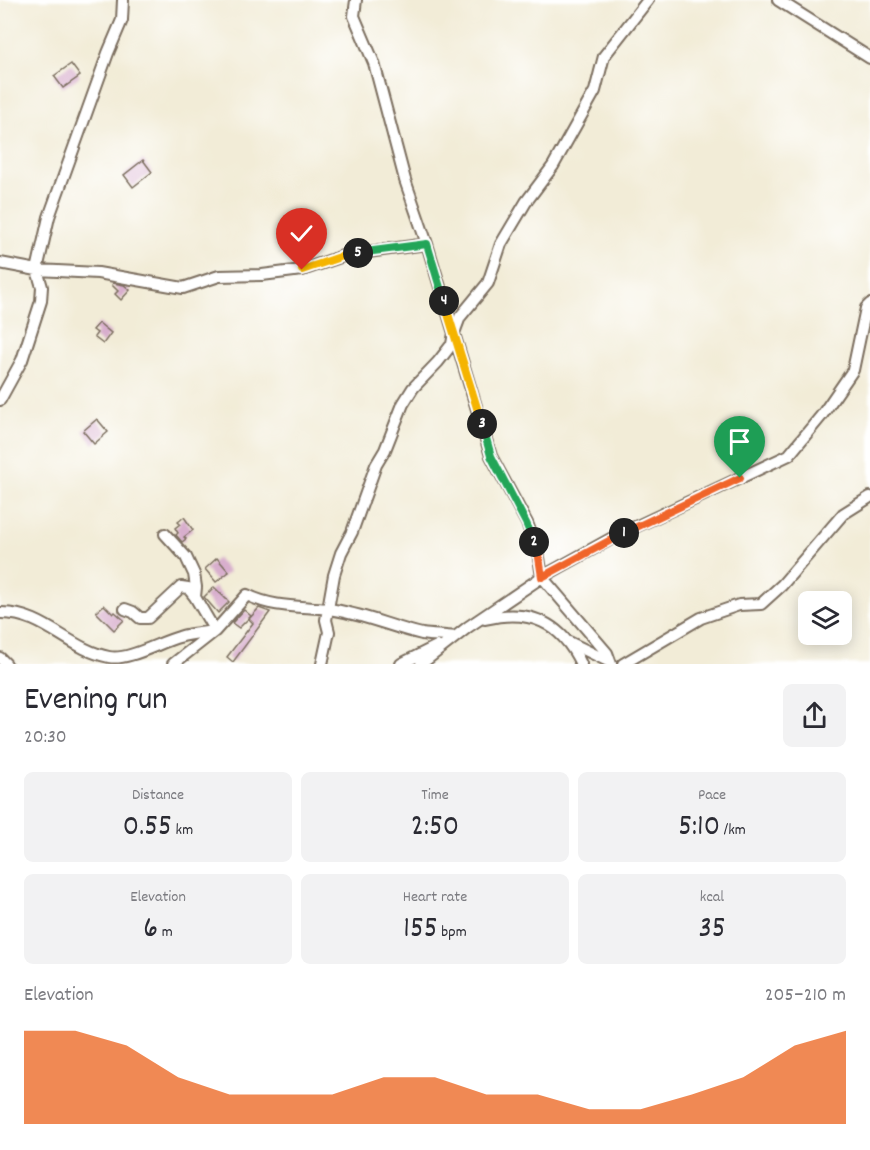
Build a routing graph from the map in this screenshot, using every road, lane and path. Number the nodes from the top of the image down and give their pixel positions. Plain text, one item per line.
1 (123, 0) edge
2 (356, 0) edge
3 (648, 0) edge
4 (778, 0) edge
5 (870, 58) edge
6 (427, 244) junction
7 (0, 263) edge
8 (37, 270) junction
9 (870, 304) edge
10 (454, 333) junction
11 (0, 400) edge
12 (870, 497) edge
13 (165, 534) dead end
14 (542, 577) junction
15 (195, 597) junction
16 (125, 609) dead end
17 (328, 609) junction
18 (0, 613) edge
19 (476, 622) junction
20 (215, 631) junction
21 (451, 639) junction
22 (566, 640) junction
23 (0, 658) edge
24 (610, 663) edge
25 (6, 664) edge
26 (173, 664) edge
27 (322, 664) edge
28 (401, 664) edge
29 (421, 664) edge
30 (581, 664) edge
31 (623, 664) edge

1 - 8 street
2 - 6 street
3 - 10 street
4 - 5 street
6 - 8 street
6 - 10 street
7 - 8 street
8 - 11 street
9 - 14 street
10 - 14 street
10 - 17 street
12 - 31 street
13 - 15 street
14 - 19 street
14 - 24 street
15 - 16 street
15 - 20 street
17 - 20 street
17 - 21 street
17 - 27 street
18 - 20 street
19 - 21 street
19 - 22 street
20 - 26 street
21 - 28 street
21 - 29 street
22 - 24 street
22 - 30 street
23 - 25 street

